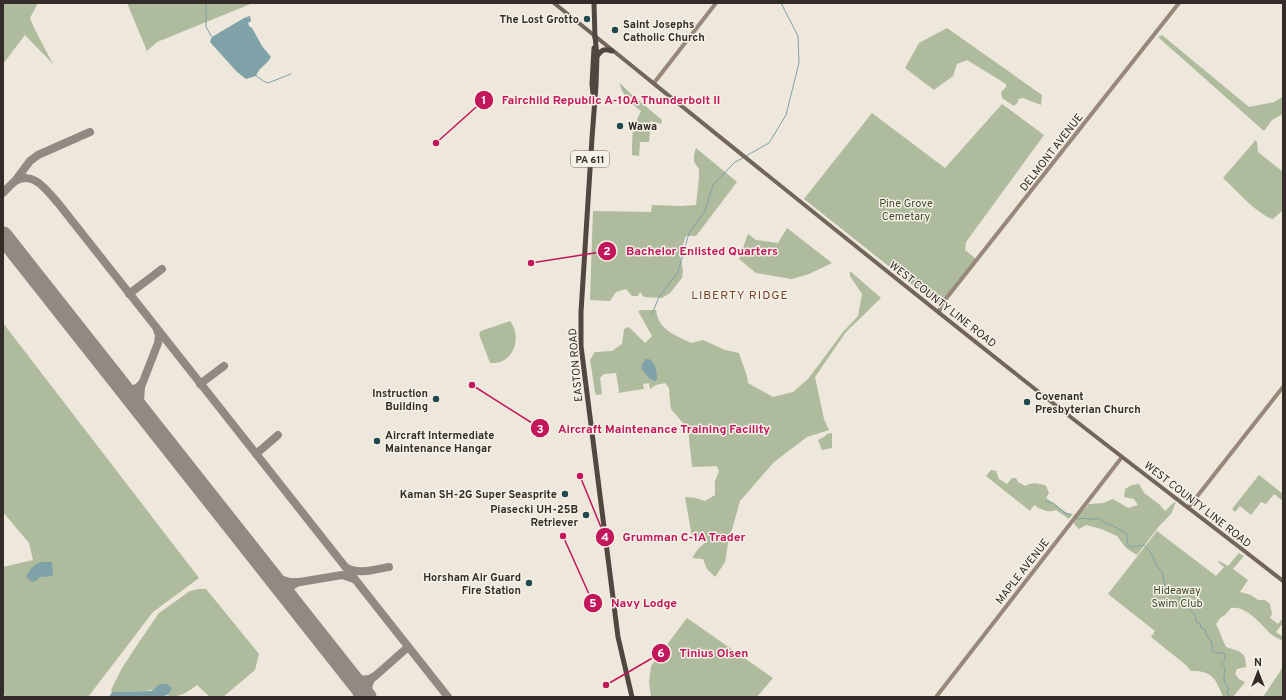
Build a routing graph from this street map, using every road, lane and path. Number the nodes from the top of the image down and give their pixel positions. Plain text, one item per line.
1 (554, 3) edge
2 (594, 3) edge
3 (716, 3) edge
4 (1180, 3) edge
5 (595, 36) junction
6 (612, 51) junction
7 (597, 56) junction
8 (654, 82) junction
9 (595, 101) junction
10 (939, 313) junction
11 (1283, 387) edge
12 (1122, 457) junction
13 (1188, 508) junction
14 (1283, 581) edge
15 (632, 697) edge
16 (936, 697) edge

1 - 5 main road, WEST COUNTY LINE ROAD
2 - 5 highway, EASTON ROAD / PA 611
3 - 8 street
4 - 10 street, DELMONT AVENUE
5 - 6 main road, WEST COUNTY LINE ROAD
5 - 7 highway, EASTON ROAD / PA 611
5 - 9 highway, EASTON ROAD / PA 611
6 - 7 highway
6 - 8 main road, WEST COUNTY LINE ROAD
7 - 9 highway, EASTON ROAD / PA 611
8 - 10 main road, WEST COUNTY LINE ROAD
9 - 15 highway, EASTON ROAD / PA 611
10 - 12 main road, WEST COUNTY LINE ROAD
11 - 13 street
12 - 13 main road, WEST COUNTY LINE ROAD
12 - 16 street, MAPLE AVENUE
13 - 14 main road, WEST COUNTY LINE ROAD

